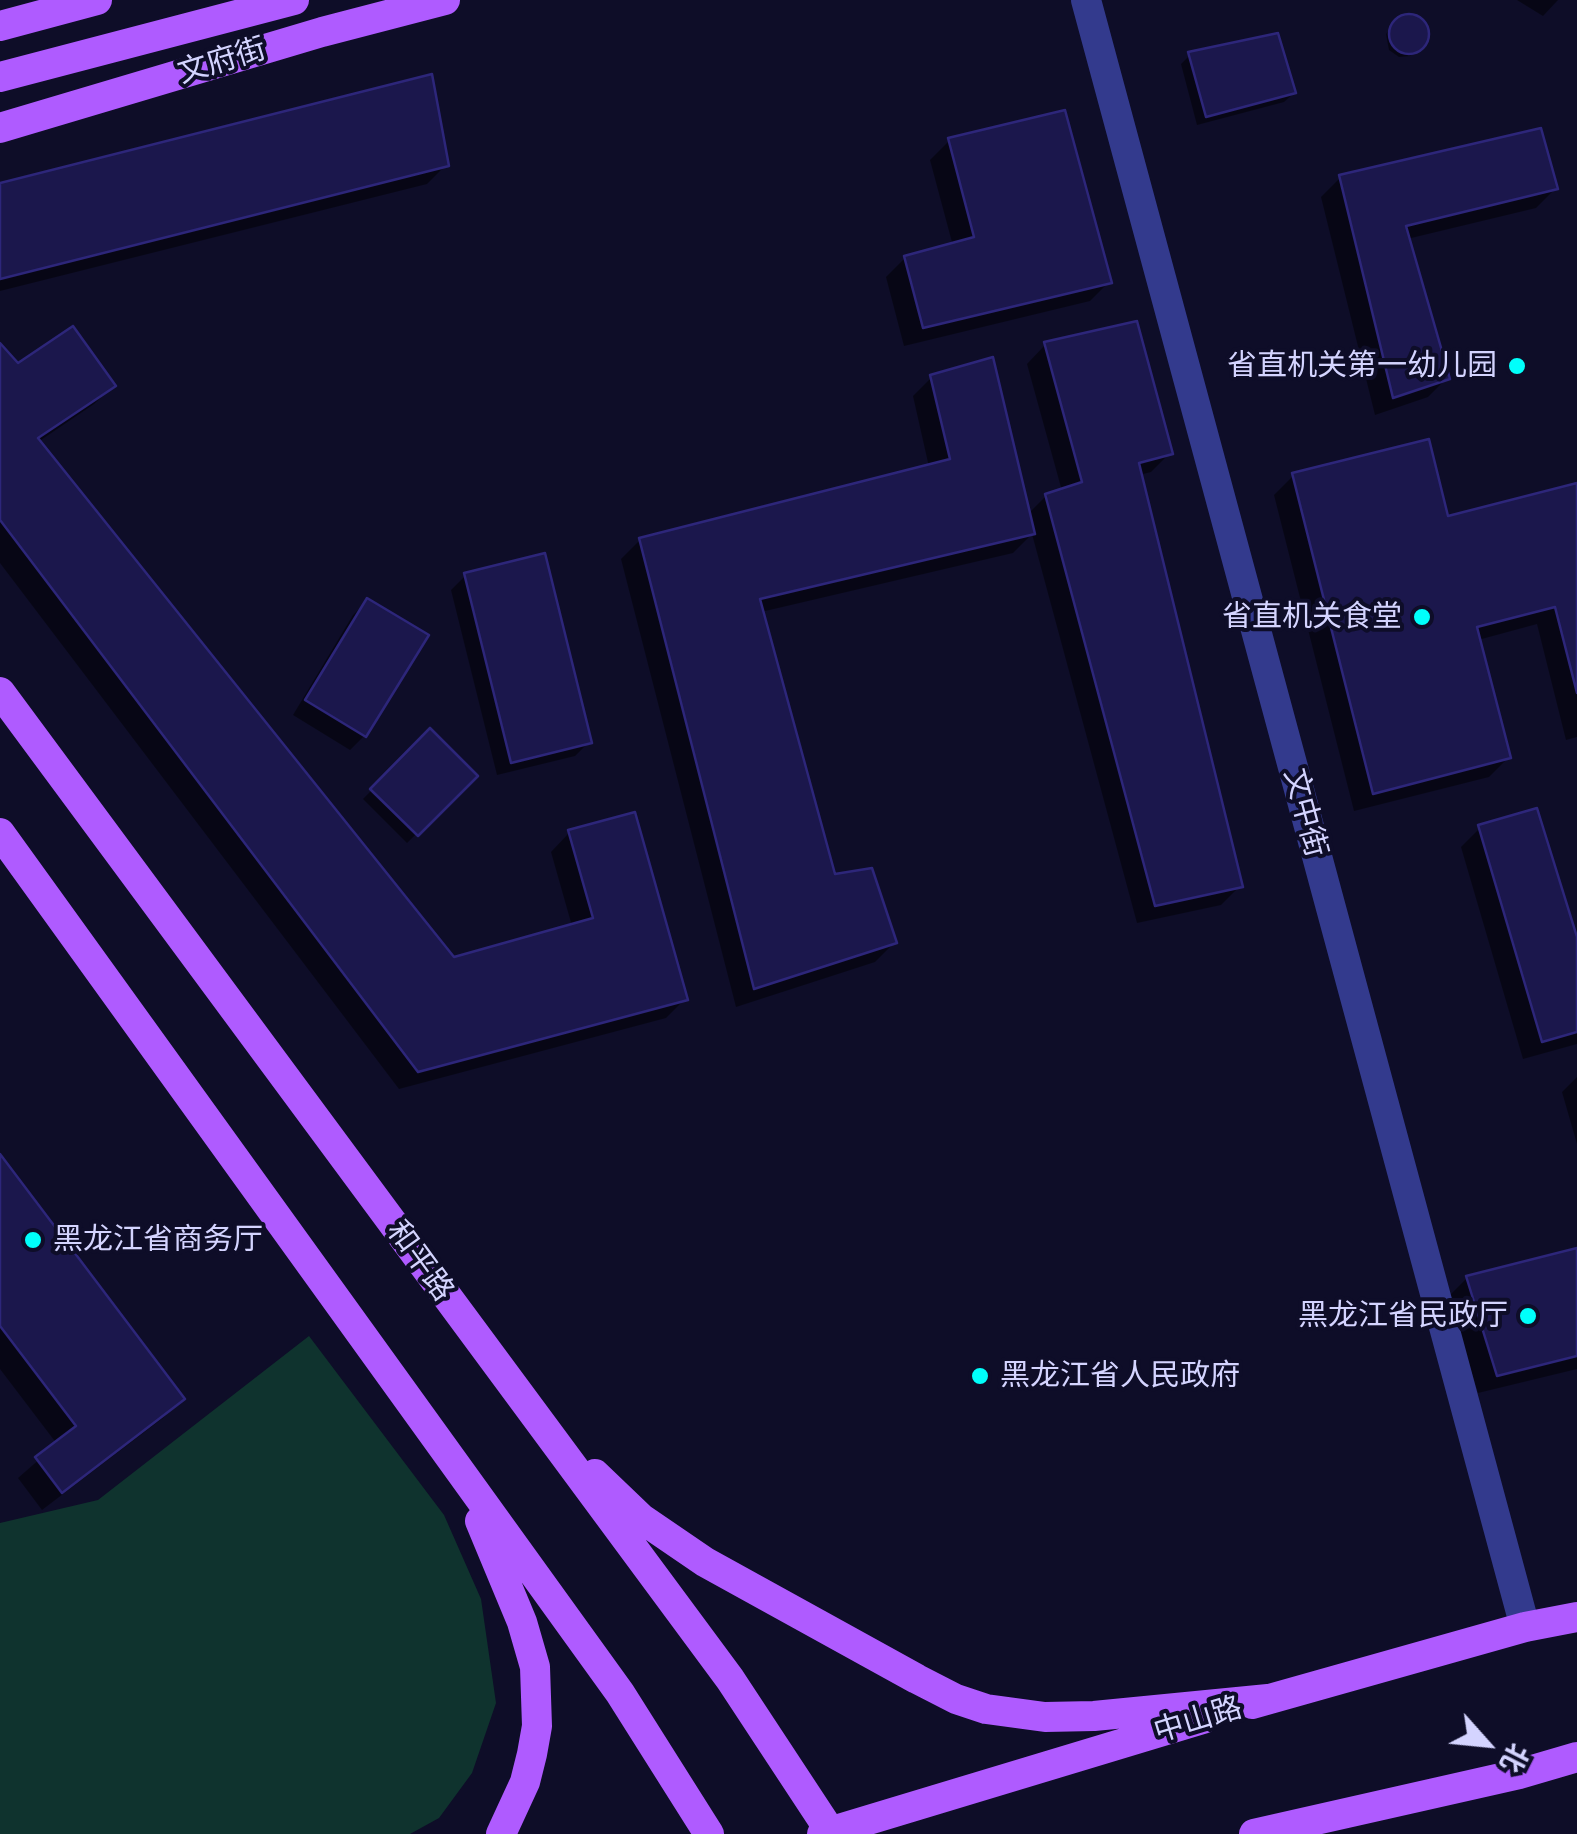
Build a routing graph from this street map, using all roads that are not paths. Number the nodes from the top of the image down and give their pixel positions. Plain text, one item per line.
1 (97, 0) edge
2 (294, 0) edge
3 (444, 0) edge
4 (1086, 0) edge
5 (0, 26) edge
6 (0, 76) edge
7 (0, 128) edge
8 (0, 692) edge
9 (0, 833) edge
10 (530, 1410) junction
11 (459, 1472) junction
12 (1577, 1615) edge
13 (1524, 1627) junction
14 (1268, 1699) junction
15 (1577, 1760) edge
16 (1288, 1828) edge
17 (829, 1833) edge
18 (501, 1834) edge
19 (708, 1834) edge
20 (1254, 1834) edge

1 - 5 main road
2 - 6 main road, 文府街
3 - 7 main road, 文府街
4 - 13 street, 文中街
8 - 10 main road, 和平路
9 - 11 main road
10 - 14 main road
10 - 17 main road, 和平路
11 - 18 main road
11 - 19 main road
12 - 13 main road, 中山路
13 - 14 main road, 中山路
14 - 17 main road, 中山路
15 - 16 main road
16 - 20 main road

